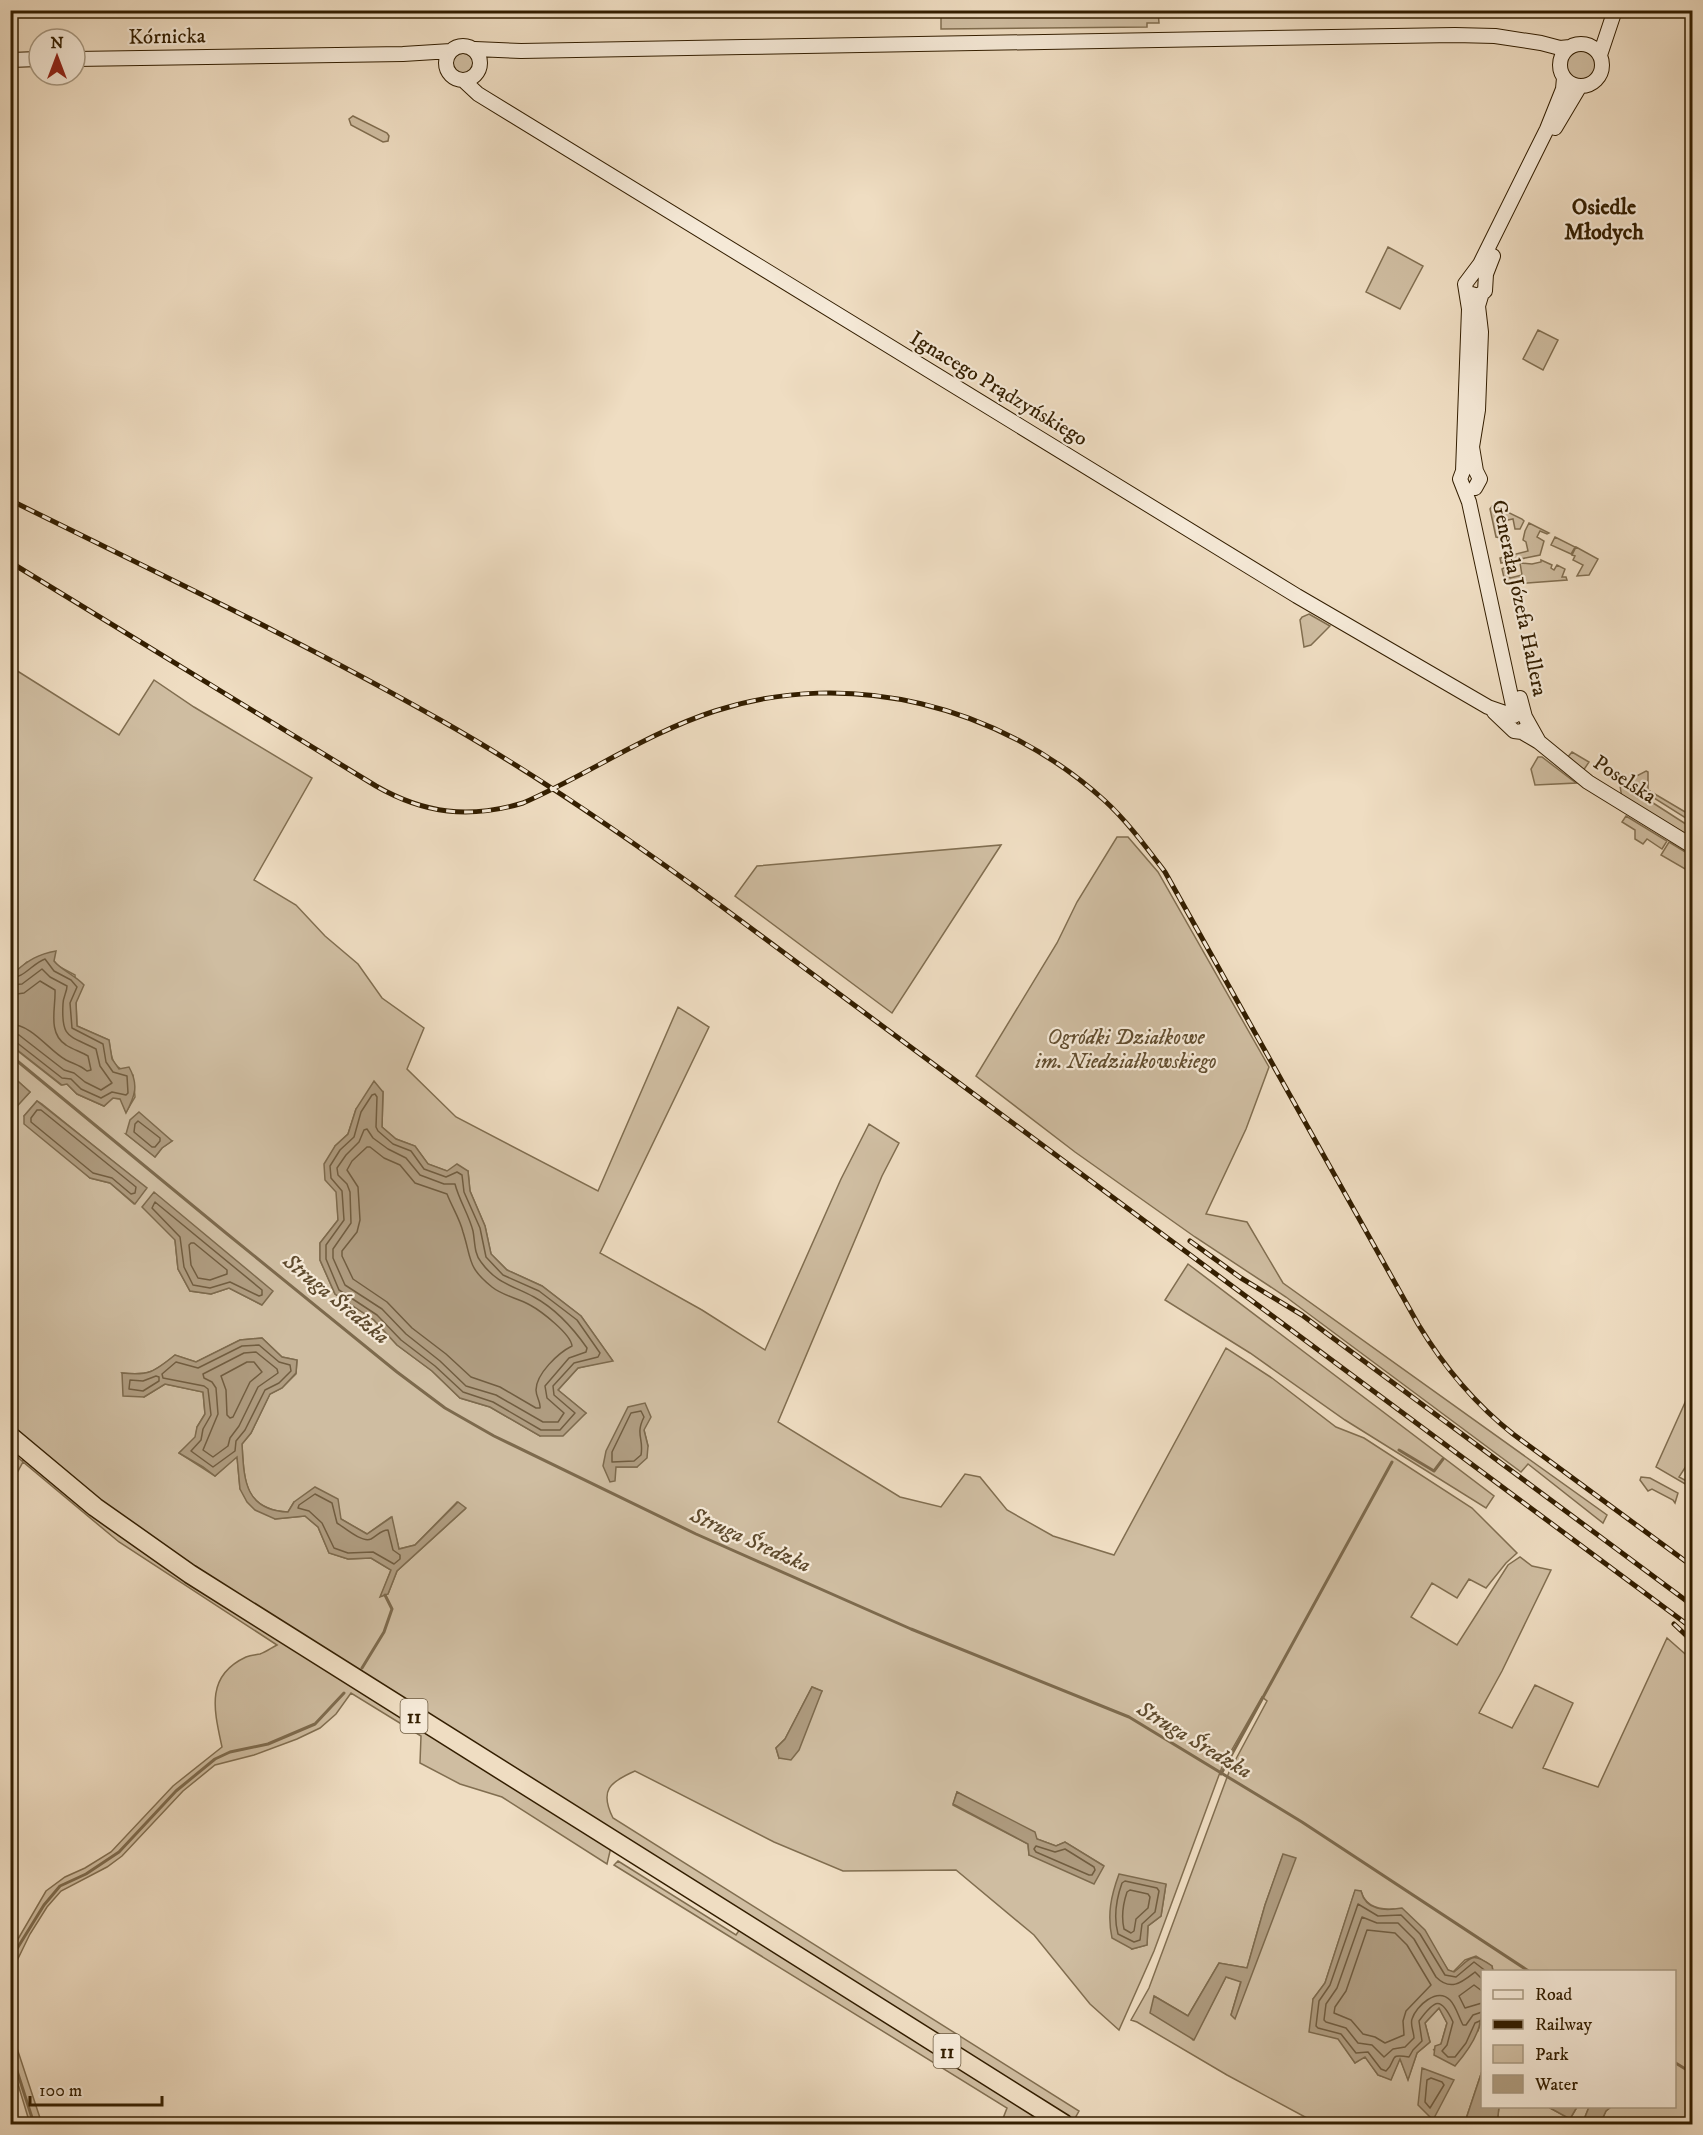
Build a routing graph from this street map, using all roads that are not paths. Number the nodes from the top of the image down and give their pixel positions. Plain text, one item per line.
1 (1615, 12) edge
2 (1524, 42) junction
3 (1585, 44) junction
4 (1570, 47) junction
5 (475, 49) junction
6 (451, 51) junction
7 (507, 51) junction
8 (403, 54) junction
9 (1600, 55) junction
10 (87, 59) edge
11 (10, 60) edge
12 (27, 60) edge
13 (1560, 62) junction
14 (447, 68) junction
15 (473, 73) junction
16 (1564, 78) junction
17 (1580, 86) junction
18 (1472, 276) junction
19 (1485, 281) junction
20 (1474, 294) junction
21 (1469, 487) junction
22 (1511, 690) junction
23 (1488, 707) junction
24 (1519, 722) junction
25 (1692, 846) edge
26 (10, 1436) edge
27 (1064, 2124) edge

1 - 3 street
1 - 9 street
2 - 4 street
2 - 7 street
2 - 13 street
3 - 4 street
3 - 9 street
4 - 13 street
5 - 6 street
5 - 7 street
5 - 15 street
6 - 8 street, Kórnicka
6 - 14 street
7 - 15 street
8 - 10 street, Kórnicka
8 - 14 street, Kórnicka
9 - 17 street
11 - 12 street
13 - 16 street
14 - 15 street
15 - 23 street, Ignacego Prądzyńskiego
16 - 17 street
16 - 18 street
17 - 19 street
18 - 19 street
18 - 20 street
19 - 20 street
20 - 21 street
21 - 22 street, Generała Józefa Hallera
21 - 24 street, Generała Józefa Hallera
22 - 23 street, Generała Józefa Hallera
22 - 24 street, Generała Józefa Hallera
23 - 24 street, Ignacego Prądzyńskiego
24 - 25 street, Poselska
26 - 27 highway, 11

